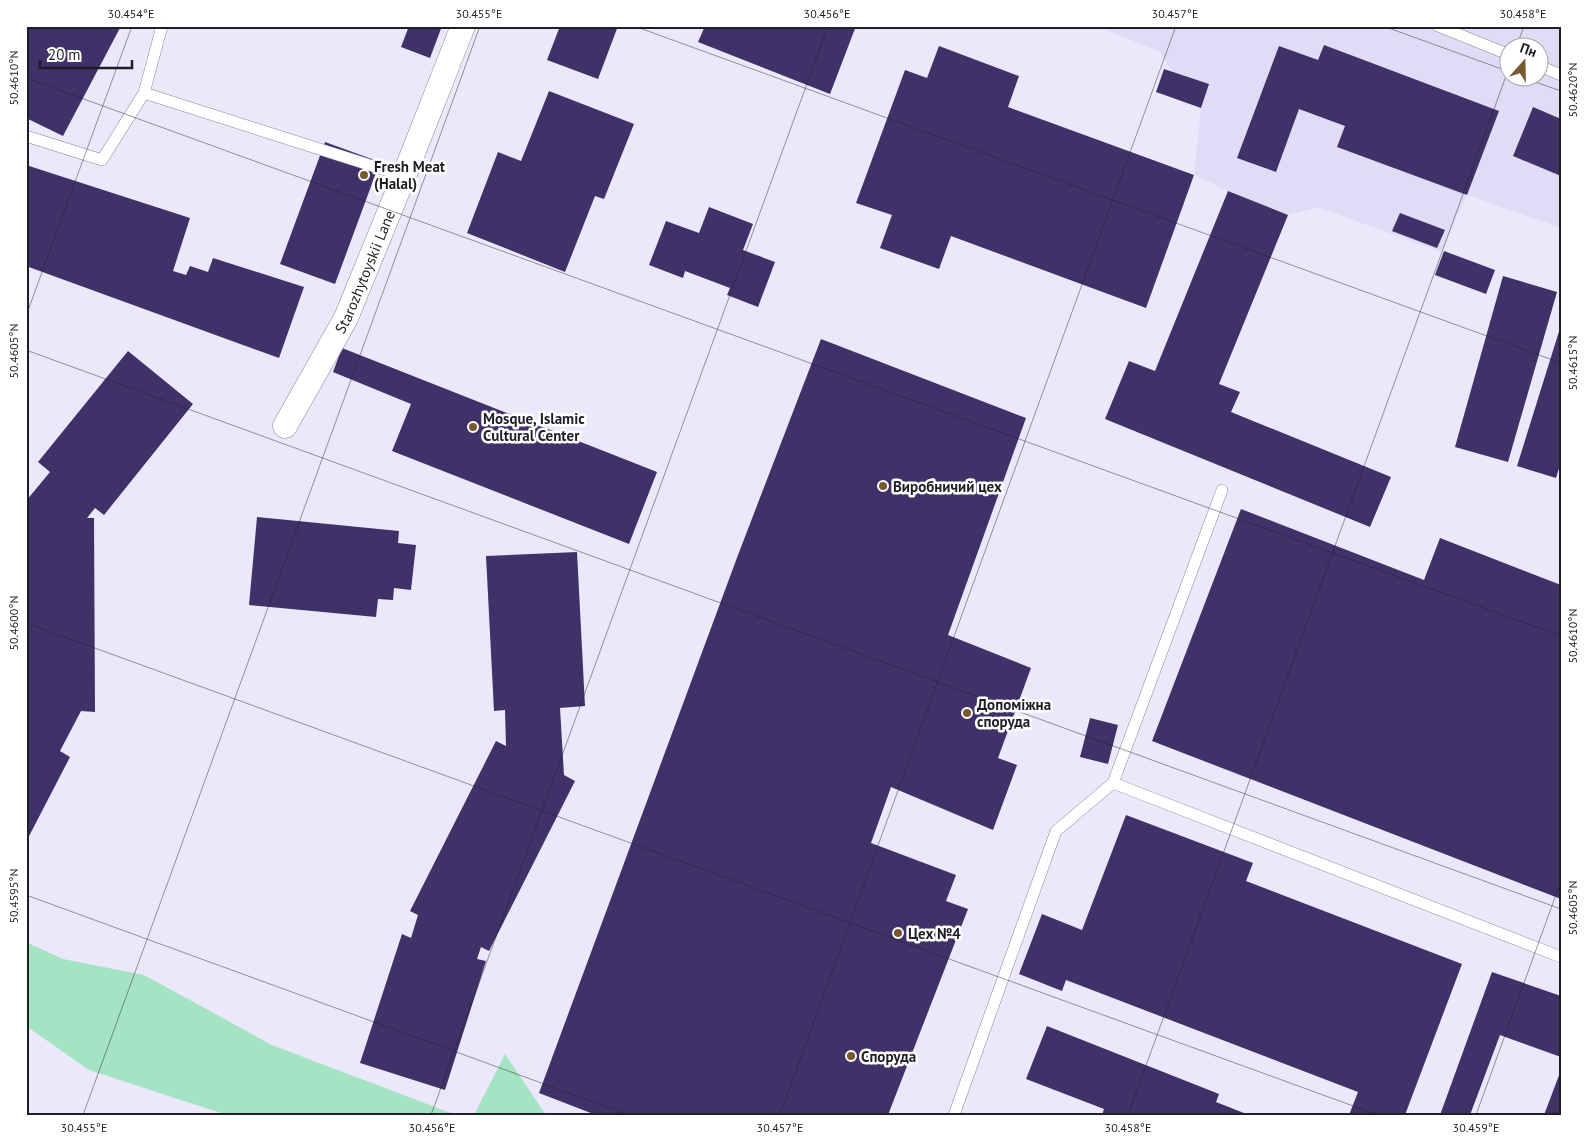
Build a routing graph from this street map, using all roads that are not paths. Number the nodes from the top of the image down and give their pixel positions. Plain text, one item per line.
1 (162, 26) edge
2 (463, 26) edge
3 (1438, 26) edge
4 (1500, 50) edge
5 (144, 93) junction
6 (26, 136) edge
7 (404, 176) junction
8 (285, 426) dead end
9 (1222, 490) dead end
10 (1112, 783) junction
11 (1561, 957) edge
12 (954, 1115) edge

1 - 5 lane
2 - 7 street, Starozhytoyskii Lane
3 - 4 lane
5 - 6 lane
5 - 7 lane
7 - 8 street, Starozhytoyskii Lane
9 - 10 lane
10 - 11 lane
10 - 12 lane

